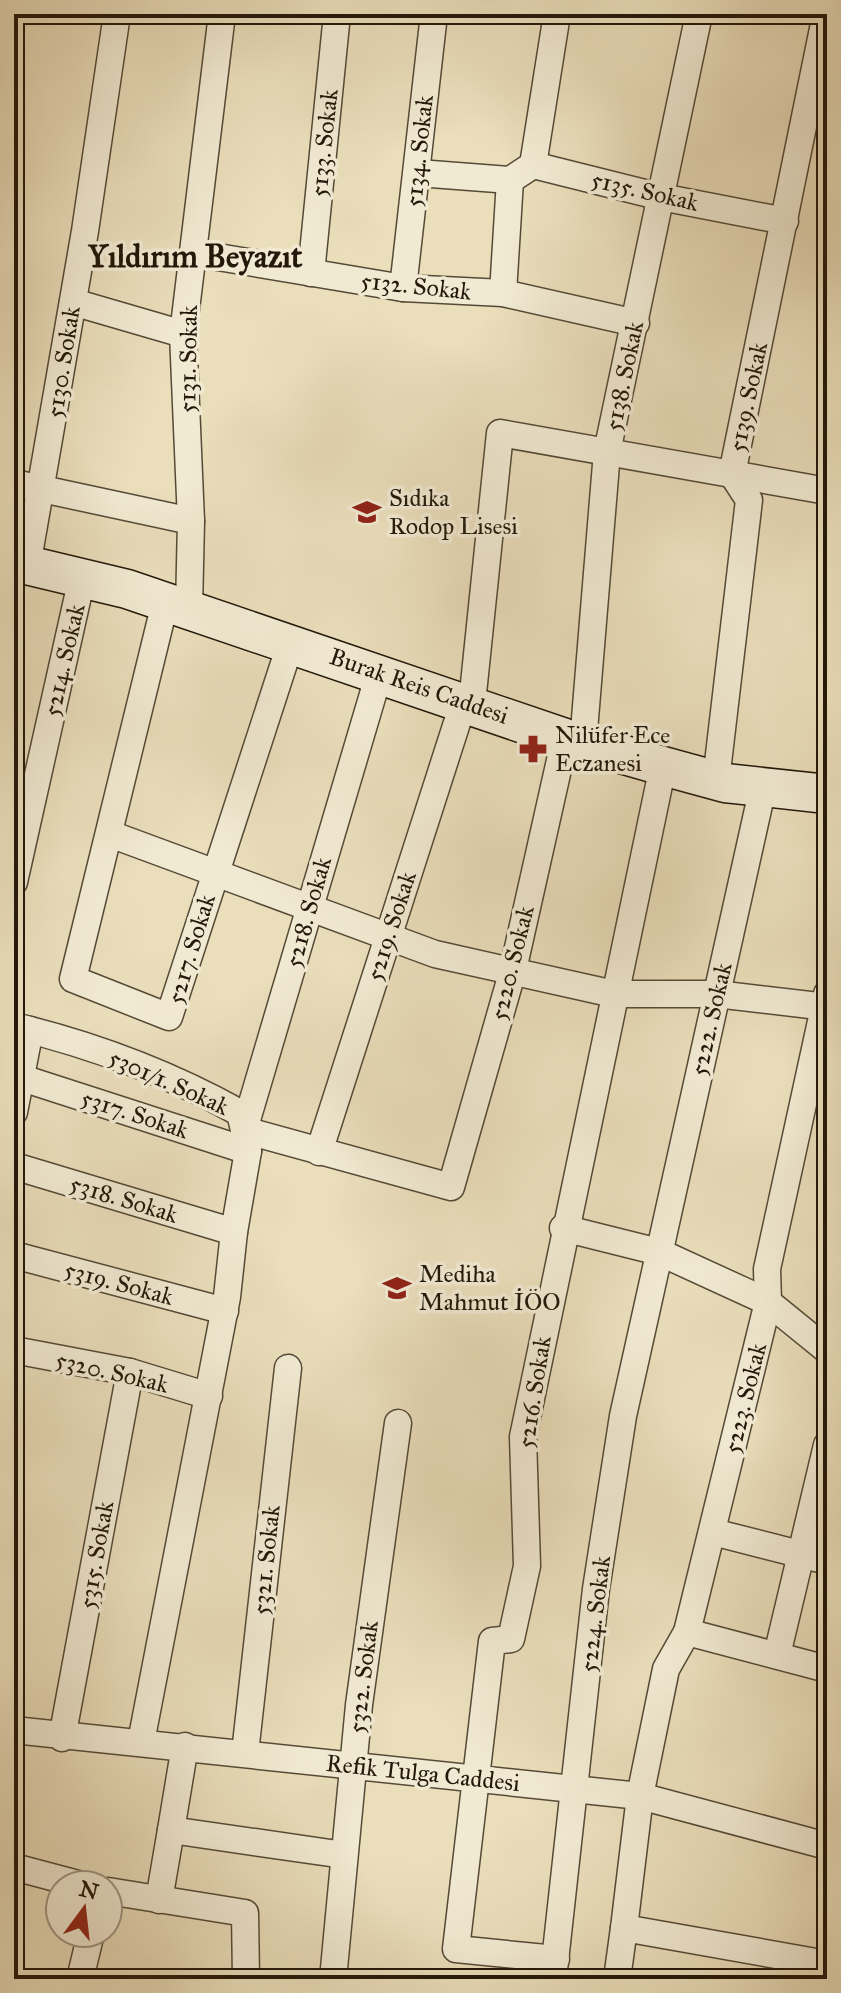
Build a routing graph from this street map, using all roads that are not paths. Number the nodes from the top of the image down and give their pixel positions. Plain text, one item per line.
1 (117, 14) edge
2 (222, 14) edge
3 (337, 14) edge
4 (434, 14) edge
5 (557, 14) edge
6 (699, 14) edge
7 (826, 14) edge
8 (533, 165) junction
9 (418, 173) junction
10 (510, 180) junction
11 (661, 197) junction
12 (785, 221) junction
13 (194, 253) junction
14 (311, 273) junction
15 (403, 288) junction
16 (503, 293) junction
17 (73, 302) junction
18 (636, 323) junction
19 (183, 334) junction
20 (607, 452) junction
21 (732, 474) junction
22 (14, 483) edge
23 (41, 490) junction
24 (827, 491) edge
25 (191, 521) junction
26 (21, 564) edge
27 (82, 578) junction
28 (177, 606) junction
29 (291, 642) junction
30 (379, 674) junction
31 (468, 702) junction
32 (574, 740) junction
33 (663, 766) junction
34 (26, 776) edge
35 (716, 780) junction
36 (763, 787) junction
37 (827, 794) edge
38 (110, 834) junction
39 (214, 871) junction
40 (14, 882) edge
41 (310, 907) junction
42 (387, 937) junction
43 (513, 970) junction
44 (614, 994) junction
45 (716, 994) junction
46 (826, 1002) edge
47 (22, 1028) edge
48 (22, 1078) junction
49 (14, 1112) edge
50 (246, 1140) junction
51 (319, 1152) junction
52 (14, 1166) edge
53 (451, 1187) joint
54 (563, 1228) junction
55 (234, 1232) junction
56 (659, 1252) junction
57 (14, 1255) edge
58 (768, 1302) junction
59 (225, 1311) junction
60 (14, 1350) edge
61 (827, 1350) edge
62 (288, 1368) dead end
63 (130, 1372) junction
64 (209, 1396) junction
65 (398, 1423) dead end
66 (827, 1445) edge
67 (822, 1487) edge
68 (713, 1532) junction
69 (801, 1554) junction
70 (827, 1561) edge
71 (687, 1632) junction
72 (777, 1655) junction
73 (827, 1669) edge
74 (14, 1730) edge
75 (62, 1738) junction
76 (141, 1742) junction
77 (185, 1746) junction
78 (245, 1753) junction
79 (352, 1766) junction
80 (476, 1780) junction
81 (577, 1788) junction
82 (640, 1796) junction
83 (171, 1830) junction
84 (827, 1846) edge
85 (344, 1855) junction
86 (14, 1867) edge
87 (44, 1875) edge
88 (124, 1894) edge
89 (159, 1900) junction
90 (624, 1928) junction
91 (87, 1949) edge
92 (827, 1964) edge
93 (554, 1969) edge
94 (80, 1979) edge
95 (246, 1979) edge
96 (333, 1979) edge
97 (617, 1979) edge

1 - 17 street, 5130. Sokak
2 - 13 street, 5131. Sokak
3 - 14 street, 5133. Sokak
4 - 9 street, 5134. Sokak
5 - 8 street
6 - 11 street, 5138. Sokak
7 - 12 street, 5139. Sokak
8 - 10 street
8 - 11 street, 5135. Sokak
9 - 10 street
9 - 15 street, 5134. Sokak
10 - 16 street
11 - 12 street, 5135. Sokak
11 - 18 street, 5138. Sokak
12 - 21 street, 5139. Sokak
13 - 14 street, 5132. Sokak
13 - 19 street, 5131. Sokak
14 - 15 street, 5132. Sokak
15 - 16 street, 5132. Sokak
16 - 18 street, 5132. Sokak
17 - 19 street
17 - 23 street, 5130. Sokak
18 - 20 street, 5138. Sokak
19 - 25 street, 5131. Sokak
20 - 21 street
20 - 31 street, 5219. Sokak
20 - 32 street, 5138. Sokak
21 - 24 street
21 - 35 street, 5139. Sokak
22 - 23 street
23 - 25 street
23 - 26 street, 5130. Sokak
25 - 28 street, 5131. Sokak
26 - 27 main road, Burak Reis Caddesi
27 - 28 main road, Burak Reis Caddesi
27 - 34 street, 5214. Sokak
28 - 29 main road, Burak Reis Caddesi
28 - 38 street, 5217. Sokak
29 - 30 main road, Burak Reis Caddesi
29 - 39 street, 5217. Sokak
30 - 31 main road, Burak Reis Caddesi
30 - 41 street, 5218. Sokak
31 - 32 main road, Burak Reis Caddesi
31 - 42 street, 5219. Sokak
32 - 33 main road, Burak Reis Caddesi
32 - 43 street, 5220. Sokak
33 - 35 main road, Burak Reis Caddesi
33 - 44 street, 5216. Sokak
34 - 40 street, 5214. Sokak
35 - 36 main road, Burak Reis Caddesi
36 - 37 main road, Burak Reis Caddesi
36 - 45 street, 5222. Sokak
38 - 39 street
38 - 39 street, 5217. Sokak
39 - 41 street
41 - 42 street
41 - 50 street, 5218. Sokak
42 - 43 street
42 - 51 street, 5219. Sokak
43 - 44 street
43 - 53 street, 5220. Sokak
44 - 45 street
44 - 54 street, 5216. Sokak
45 - 46 street
45 - 56 street, 5222. Sokak
46 - 58 street, 5223. Sokak
47 - 48 street
47 - 50 street, 5301/1. Sokak
48 - 49 street
48 - 50 street, 5317. Sokak
50 - 51 street, 5301/1. Sokak
50 - 55 street
51 - 53 street, 5301/1. Sokak
52 - 55 street, 5318. Sokak
54 - 56 street
54 - 80 street, 5216. Sokak
55 - 59 street
56 - 58 street
56 - 81 street, 5224. Sokak
57 - 59 street, 5319. Sokak
58 - 61 street
58 - 68 street, 5223. Sokak
59 - 64 street
60 - 63 street, 5320. Sokak
62 - 78 street, 5321. Sokak
63 - 64 street, 5320. Sokak
63 - 75 street, 5315. Sokak
64 - 76 street
65 - 79 street, 5322. Sokak
66 - 67 street
67 - 69 street
68 - 69 street
68 - 71 street, 5223. Sokak
69 - 70 street
69 - 72 street
71 - 72 street
71 - 82 street, 5223. Sokak
72 - 73 street
74 - 75 street, Refik Tulga Caddesi
75 - 76 street, Refik Tulga Caddesi
76 - 77 street, Refik Tulga Caddesi
77 - 78 street, Refik Tulga Caddesi
77 - 83 street
78 - 79 street, Refik Tulga Caddesi
79 - 80 street, Refik Tulga Caddesi
79 - 85 street, 5322. Sokak
80 - 81 street, Refik Tulga Caddesi
80 - 93 street
81 - 82 street, Refik Tulga Caddesi
81 - 93 street, 5224. Sokak
82 - 84 street, Refik Tulga Caddesi
82 - 90 street, 5223. Sokak
83 - 85 street
83 - 89 street
85 - 96 street, 5322. Sokak
86 - 87 street
88 - 89 street
89 - 95 street
90 - 92 street
90 - 97 street, 5223. Sokak
91 - 94 street

